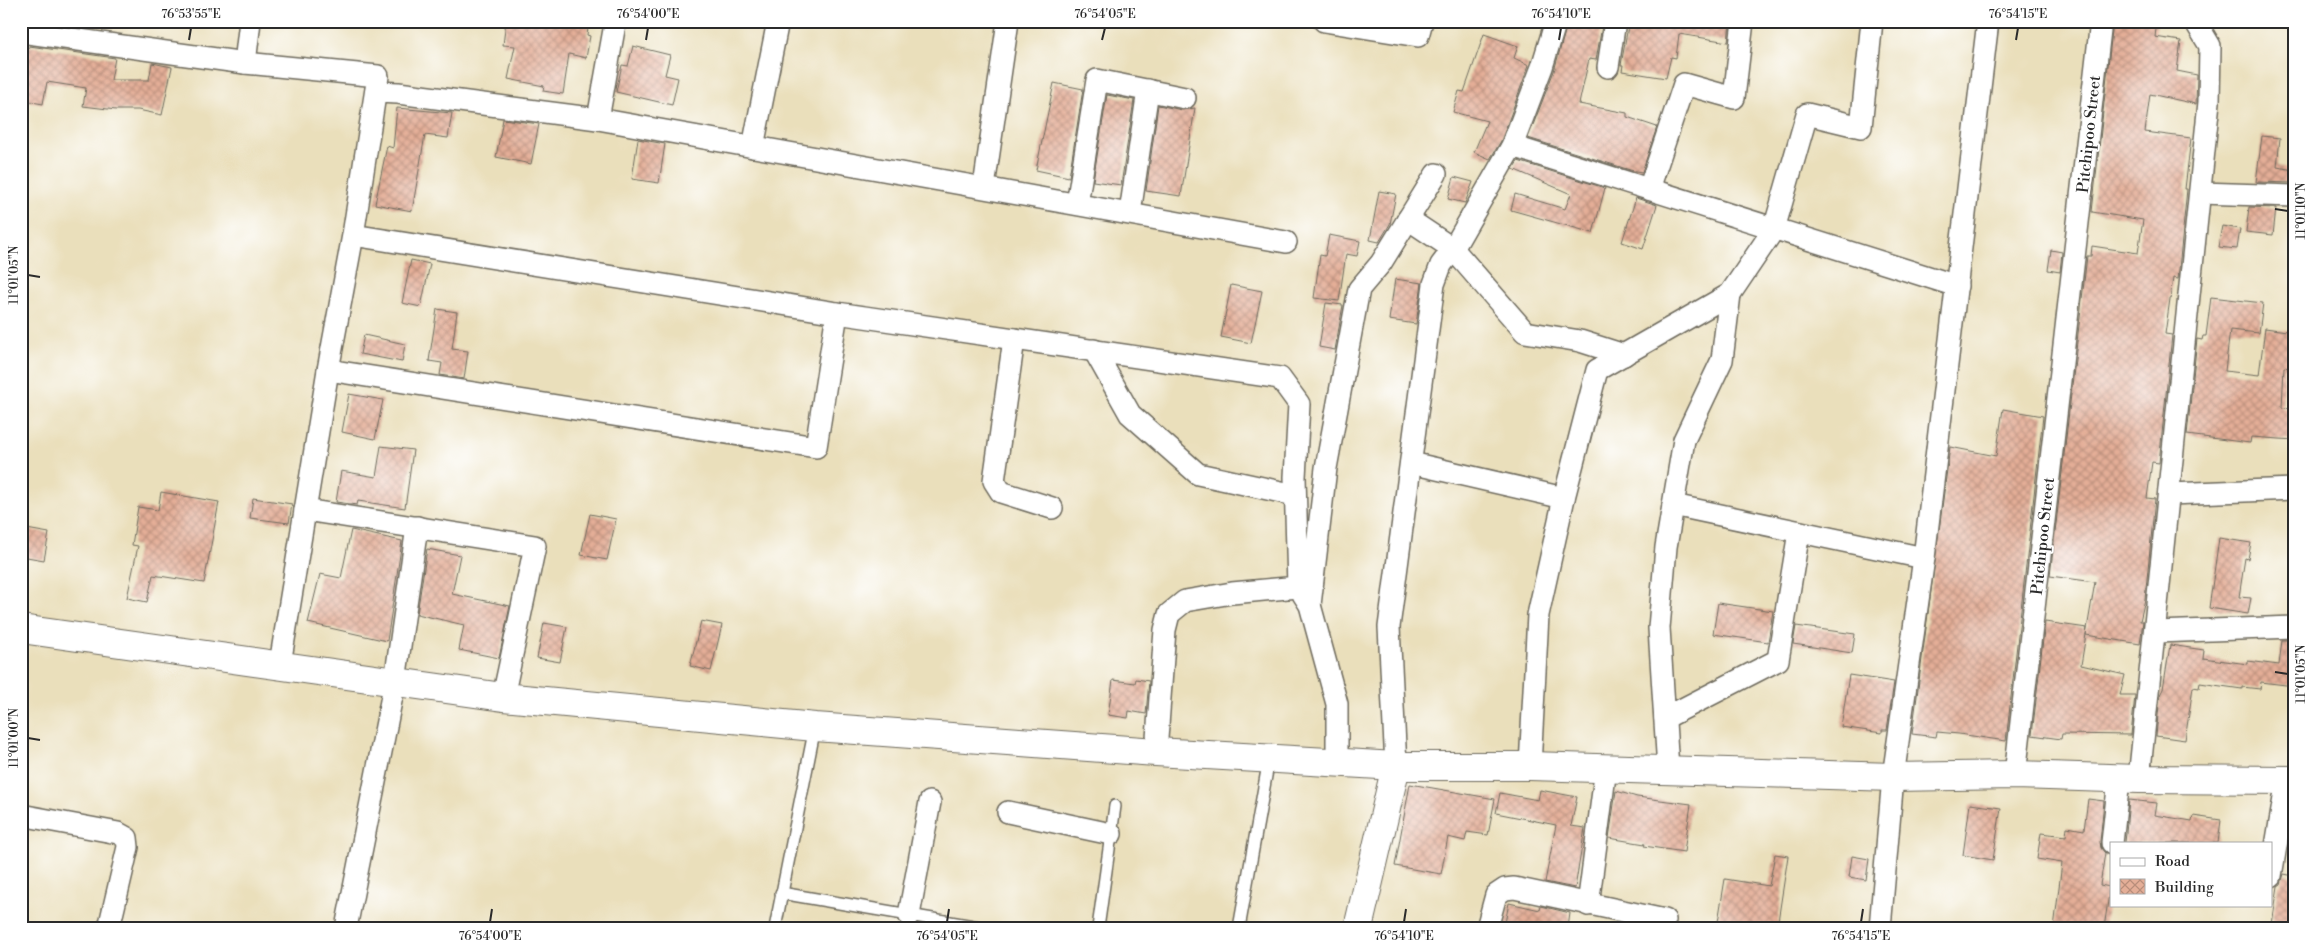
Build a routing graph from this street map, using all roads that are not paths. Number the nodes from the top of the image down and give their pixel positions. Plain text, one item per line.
1 (250, 21) edge
2 (778, 21) edge
3 (1008, 21) edge
4 (1324, 21) edge
5 (1422, 21) edge
6 (1556, 21) edge
7 (1616, 21) edge
8 (1743, 21) edge
9 (1872, 21) edge
10 (1988, 21) edge
11 (2101, 21) edge
12 (2195, 21) edge
13 (615, 24) dead end
14 (21, 32) edge
15 (245, 63) junction
16 (1608, 67) dead end
17 (1148, 90) junction
18 (376, 92) junction
19 (1185, 98) dead end
20 (598, 119) junction
21 (1512, 146) junction
22 (753, 147) junction
23 (1436, 174) dead end
24 (984, 187) junction
25 (1649, 190) junction
26 (2200, 193) junction
27 (2294, 196) edge
28 (1077, 204) junction
29 (1130, 213) junction
30 (1408, 219) junction
31 (1774, 229) junction
32 (353, 235) junction
33 (1286, 242) dead end
34 (1453, 249) junction
35 (1957, 286) junction
36 (1730, 294) junction
37 (837, 313) junction
38 (1014, 339) junction
39 (1094, 350) junction
40 (1624, 355) junction
41 (328, 370) junction
42 (1411, 463) junction
43 (2294, 489) edge
44 (2170, 494) junction
45 (1295, 495) junction
46 (1564, 498) junction
47 (1673, 505) junction
48 (1052, 508) dead end
49 (306, 510) junction
50 (416, 527) junction
51 (1799, 532) junction
52 (1924, 558) junction
53 (1298, 587) junction
54 (1310, 605) junction
55 (2294, 627) edge
56 (21, 629) edge
57 (2156, 632) junction
58 (280, 664) junction
59 (395, 681) junction
60 (503, 697) junction
61 (1665, 718) junction
62 (816, 727) junction
63 (1156, 752) junction
64 (1269, 759) junction
65 (1337, 763) junction
66 (1396, 766) junction
67 (1530, 766) junction
68 (1606, 768) junction
69 (1668, 769) junction
70 (2015, 775) junction
71 (1893, 777) junction
72 (2129, 779) junction
73 (2290, 780) edge
74 (930, 802) dead end
75 (1115, 806) dead end
76 (1008, 812) dead end
77 (21, 815) edge
78 (1111, 834) junction
79 (2112, 842) edge
80 (2272, 871) edge
81 (781, 892) junction
82 (1588, 905) junction
83 (909, 915) junction
84 (1665, 920) dead end
85 (109, 928) edge
86 (346, 928) edge
87 (775, 928) edge
88 (986, 928) edge
89 (1098, 928) edge
90 (1239, 928) edge
91 (1358, 928) edge
92 (1487, 928) edge
93 (1880, 928) edge

1 - 15 street
2 - 22 street
3 - 24 street
4 - 5 street
6 - 21 street
7 - 16 street
8 - 25 street
9 - 31 street
10 - 35 street
11 - 70 street, Pitchipoo Street
12 - 26 street
13 - 20 street
14 - 15 street
15 - 18 street
17 - 19 street
17 - 28 street
17 - 29 street
18 - 20 street
18 - 32 street
20 - 22 street
21 - 25 street
21 - 34 street
22 - 24 street
23 - 30 street
24 - 28 street
25 - 31 street
26 - 27 street
26 - 44 street
28 - 29 street
29 - 33 street
30 - 34 street
30 - 54 street
31 - 35 street
31 - 36 street
32 - 37 street
32 - 41 street
34 - 40 street
34 - 42 street
35 - 52 street
36 - 40 street
36 - 47 street
37 - 38 street
37 - 41 street
38 - 39 street
38 - 48 street
39 - 45 street
39 - 45 street
40 - 46 street
41 - 49 street
42 - 46 street
42 - 66 street
43 - 44 street
44 - 57 street
45 - 53 street
46 - 67 street
47 - 51 street
47 - 61 street
49 - 50 street
49 - 58 street
50 - 59 street
50 - 60 street
51 - 52 street
51 - 61 street
52 - 71 street
53 - 54 street
53 - 63 street
54 - 65 street
55 - 57 street
56 - 58 street
57 - 72 street
58 - 59 street
59 - 60 street
59 - 86 street
60 - 62 street
61 - 69 street
62 - 63 street
62 - 81 lane
63 - 64 street
64 - 65 street
64 - 90 lane
65 - 66 street
66 - 67 street
66 - 91 street
67 - 68 street
68 - 69 street
68 - 82 street
69 - 71 street
70 - 71 street
70 - 72 street
71 - 93 street
72 - 73 street
72 - 79 street
73 - 80 street
74 - 83 street
75 - 78 lane
76 - 78 street
77 - 85 street
78 - 89 lane
81 - 83 lane
81 - 87 lane
82 - 84 street
82 - 92 street
83 - 88 lane

